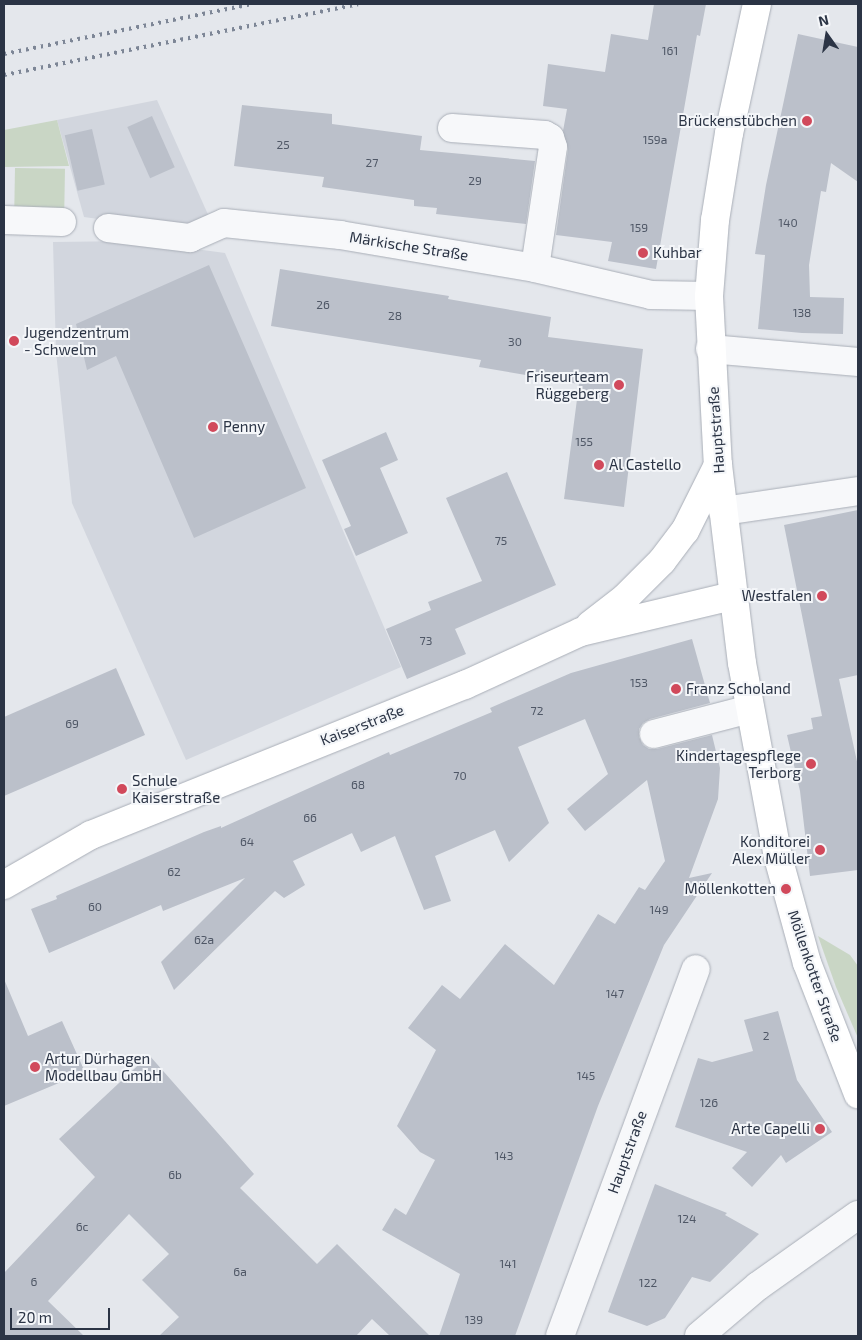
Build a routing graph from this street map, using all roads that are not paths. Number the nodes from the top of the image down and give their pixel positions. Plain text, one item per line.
1 (757, 4) edge
2 (452, 128) dead end
3 (4, 220) edge
4 (62, 222) dead end
5 (108, 228) dead end
6 (535, 268) junction
7 (709, 296) junction
8 (710, 349) junction
9 (858, 362) edge
10 (718, 465) junction
11 (858, 491) edge
12 (723, 511) junction
13 (732, 596) junction
14 (581, 632) junction
15 (750, 709) junction
16 (654, 734) dead end
17 (778, 857) joint
18 (4, 885) edge
19 (696, 968) dead end
20 (858, 1094) edge
21 (858, 1215) edge
22 (560, 1336) edge
23 (699, 1336) edge

1 - 7 main road, Hauptstraße
2 - 6 street
3 - 4 street
5 - 6 street, Märkische Straße
6 - 7 street, Märkische Straße
7 - 8 main road, Hauptstraße
8 - 9 street
8 - 10 main road, Hauptstraße
10 - 12 main road, Hauptstraße
10 - 14 main road
11 - 12 street
12 - 13 main road, Hauptstraße
13 - 14 main road, Kaiserstraße
13 - 15 main road, Hauptstraße
14 - 18 main road, Kaiserstraße
15 - 16 street
15 - 17 main road, Hauptstraße
17 - 20 main road, Möllenkotter Straße
19 - 22 street, Hauptstraße
21 - 23 street

